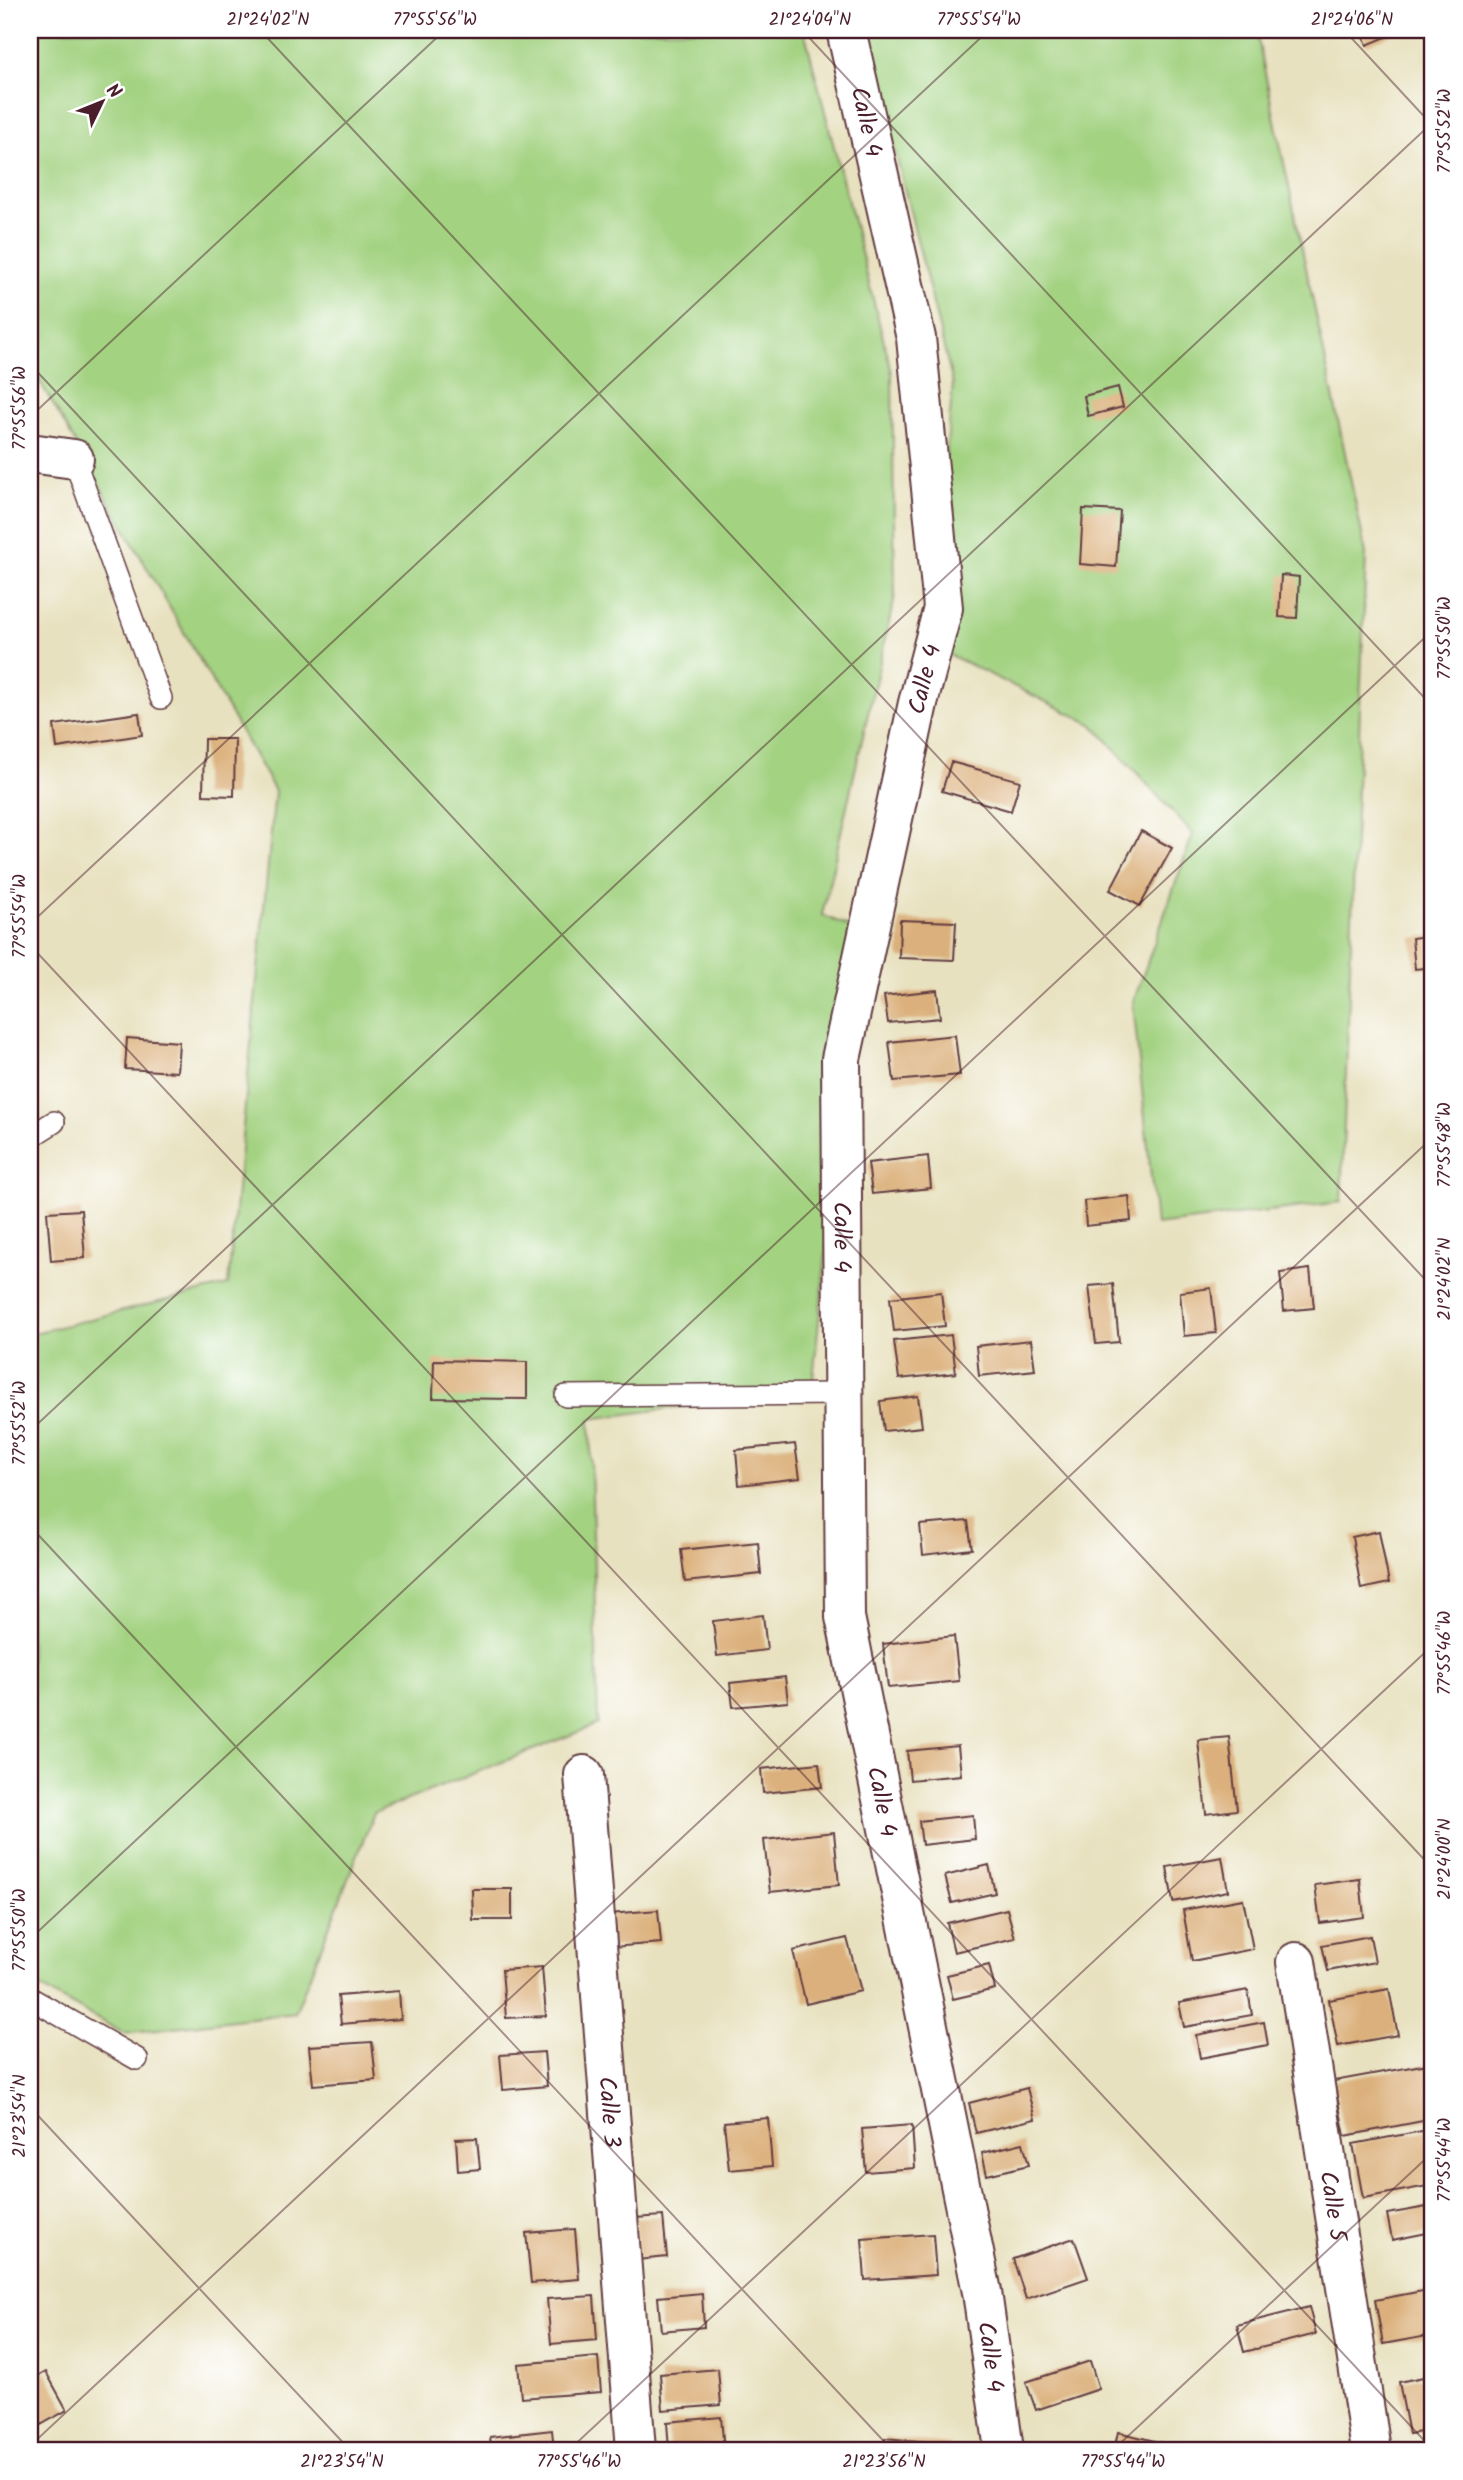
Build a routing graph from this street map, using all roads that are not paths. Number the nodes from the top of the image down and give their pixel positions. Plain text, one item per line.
1 (846, 30) edge
2 (30, 453) edge
3 (74, 459) joint
4 (161, 698) dead end
5 (54, 1122) dead end
6 (30, 1137) edge
7 (843, 1394) junction
8 (566, 1395) dead end
9 (584, 1775) dead end
10 (1296, 1962) dead end
11 (30, 1998) edge
12 (137, 2059) dead end
13 (636, 2450) edge
14 (1004, 2450) edge
15 (1371, 2450) edge

1 - 7 street, Calle 4
2 - 3 street
3 - 4 lane
5 - 6 lane
7 - 8 lane
7 - 14 street, Calle 4
9 - 13 street, Calle 3
10 - 15 street, Calle 5
11 - 12 lane

